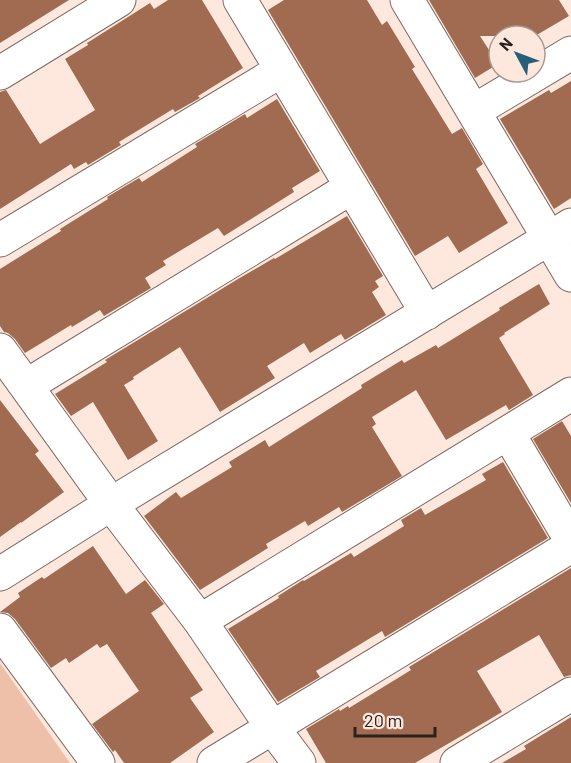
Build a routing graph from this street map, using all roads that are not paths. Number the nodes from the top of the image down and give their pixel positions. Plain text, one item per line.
1 (119, 0) edge
2 (240, 0) edge
3 (407, 0) edge
4 (571, 52) edge
5 (282, 70) junction
6 (0, 72) edge
7 (474, 111) junction
8 (352, 187) junction
9 (560, 232) edge
10 (0, 240) edge
11 (571, 275) edge
12 (427, 314) junction
13 (0, 350) edge
14 (26, 386) junction
15 (571, 394) edge
16 (508, 433) junction
17 (111, 504) junction
18 (571, 540) edge
19 (571, 546) edge
20 (0, 574) edge
21 (200, 621) junction
22 (0, 630) edge
23 (571, 694) edge
24 (272, 727) junction
25 (98, 763) edge
26 (214, 763) edge
27 (299, 763) edge
28 (457, 763) edge

1 - 6 street
2 - 5 street
3 - 7 street
4 - 7 street
5 - 8 street
5 - 10 street
7 - 9 street
8 - 12 street
8 - 14 street
9 - 11 street
9 - 12 street
12 - 17 street
13 - 14 street
14 - 17 street
15 - 16 street
16 - 18 street
16 - 21 street
17 - 20 street
17 - 21 street
19 - 24 street
21 - 24 street
22 - 25 street
23 - 28 street
24 - 26 street
24 - 27 street

